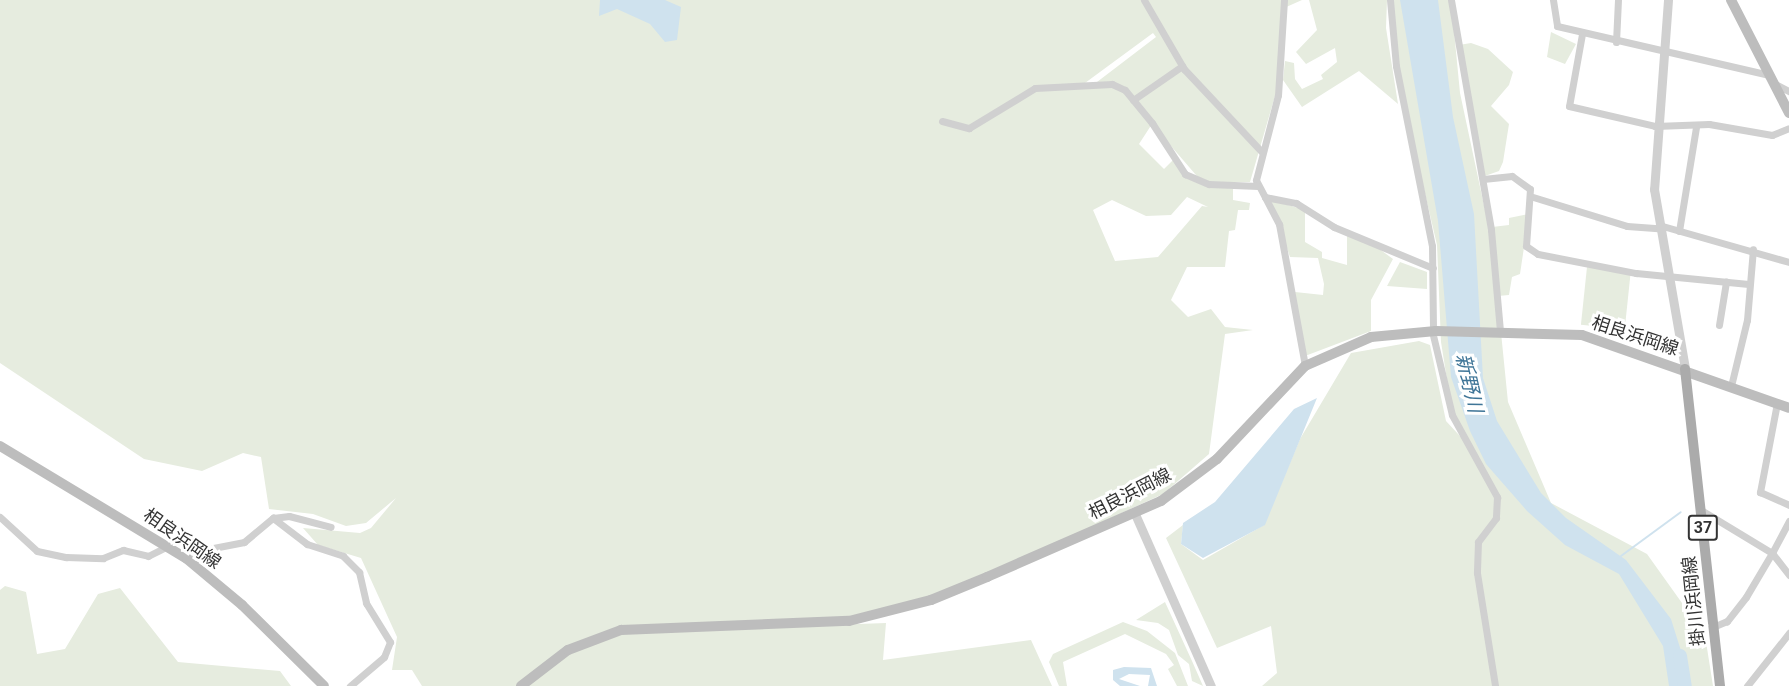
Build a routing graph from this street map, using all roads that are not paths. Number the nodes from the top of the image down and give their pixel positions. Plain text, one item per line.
1 (1144, 0) edge
2 (1284, 0) edge
3 (1390, 0) edge
4 (1451, 0) edge
5 (1553, 0) edge
6 (1618, 0) edge
7 (1668, 0) edge
8 (1731, 0) edge
9 (1582, 33) junction
10 (1616, 42) junction
11 (1665, 54) junction
12 (1182, 66) junction
13 (1772, 79) junction
14 (1789, 91) edge
15 (1133, 100) junction
16 (1789, 113) edge
17 (942, 122) dead end
18 (1655, 126) junction
19 (1696, 127) junction
20 (1789, 128) edge
21 (1262, 152) junction
22 (1483, 179) junction
23 (1258, 186) junction
24 (1265, 197) junction
25 (1533, 197) junction
26 (1658, 227) junction
27 (1679, 231) junction
28 (1753, 249) junction
29 (1789, 262) edge
30 (1433, 268) junction
31 (1668, 278) junction
32 (1726, 282) junction
33 (1748, 284) junction
34 (1719, 325) dead end
35 (1498, 330) junction
36 (1434, 331) junction
37 (1305, 366) junction
38 (1685, 369) junction
39 (1731, 386) junction
40 (1777, 403) junction
41 (1789, 408) edge
42 (0, 446) edge
43 (1789, 505) edge
44 (1701, 510) junction
45 (1135, 514) junction
46 (0, 517) edge
47 (273, 518) junction
48 (1789, 522) edge
49 (331, 527) dead end
50 (168, 546) junction
51 (1772, 553) junction
52 (187, 559) junction
53 (1789, 575) edge
54 (1713, 627) junction
55 (1789, 633) edge
56 (324, 686) edge
57 (350, 686) edge
58 (521, 686) edge
59 (1211, 686) edge
60 (1495, 686) edge
61 (1720, 686) edge
62 (1747, 686) edge

1 - 12 street
2 - 21 street
3 - 30 street
4 - 22 street
5 - 9 street
6 - 10 street
7 - 11 street
8 - 13 main road
9 - 10 street
9 - 18 street
10 - 11 street
11 - 13 street
11 - 18 street
12 - 15 street
12 - 21 street
13 - 14 street
13 - 16 main road
15 - 17 street
15 - 23 street
18 - 19 street
18 - 26 street
19 - 20 street
19 - 27 street
21 - 23 street
22 - 25 street
22 - 35 street
23 - 24 street
24 - 30 street
24 - 37 street
25 - 26 street
25 - 31 street
26 - 27 street
26 - 31 street
27 - 28 street
28 - 29 street
28 - 33 street
30 - 36 street
31 - 32 street
31 - 38 street
32 - 33 street
32 - 34 street
33 - 39 street
35 - 36 main road, 相良浜岡線
35 - 38 main road, 相良浜岡線
36 - 37 main road, 相良浜岡線
36 - 60 street
37 - 45 main road, 相良浜岡線
38 - 39 main road, 相良浜岡線
38 - 44 main road, 掛川浜岡線 / 37
39 - 40 main road, 相良浜岡線
40 - 41 main road, 相良浜岡線
40 - 43 street
42 - 50 main road, 相良浜岡線
44 - 51 street
44 - 54 main road, 掛川浜岡線 / 37
45 - 58 main road, 相良浜岡線
45 - 59 street
46 - 50 street
47 - 49 street
47 - 52 street
47 - 57 street
48 - 51 street
50 - 52 main road, 相良浜岡線
51 - 53 street
51 - 54 street
52 - 56 main road, 相良浜岡線
54 - 61 main road, 掛川浜岡線 / 37
55 - 62 street

